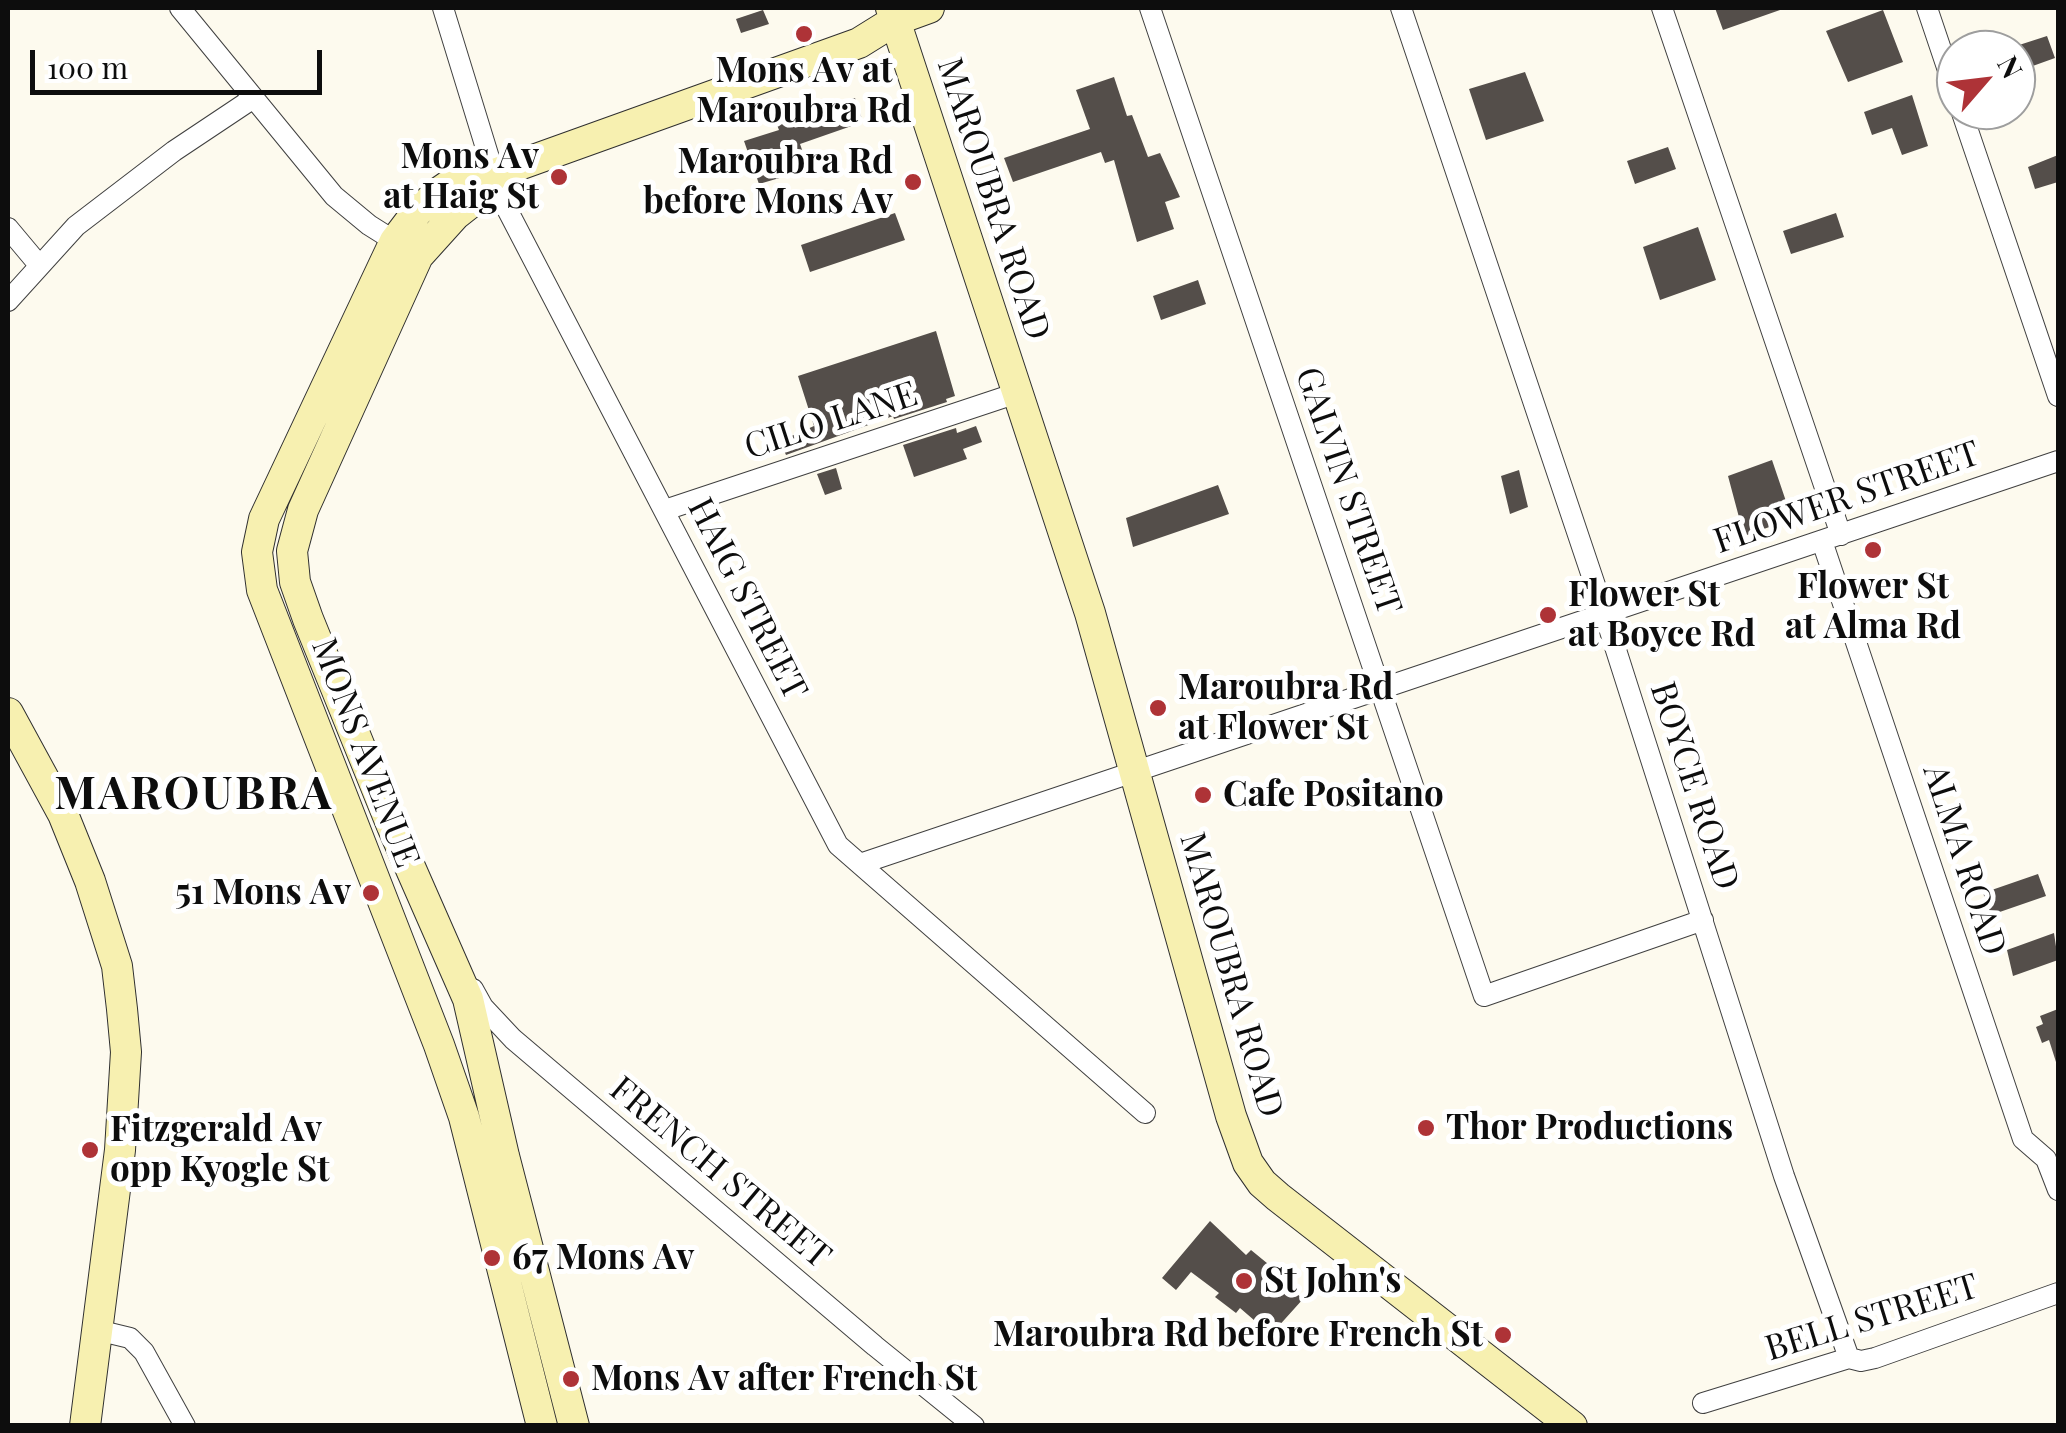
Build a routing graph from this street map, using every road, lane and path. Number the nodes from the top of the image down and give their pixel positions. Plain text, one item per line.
1 (180, 8) edge
2 (444, 8) edge
3 (929, 8) edge
4 (1150, 8) edge
5 (1400, 8) edge
6 (1662, 8) edge
7 (1927, 8) edge
8 (894, 14) edge
9 (1936, 35) edge
10 (252, 99) junction
11 (1969, 130) edge
12 (494, 174) junction
13 (8, 228) edge
14 (407, 249) junction
15 (39, 265) junction
16 (8, 301) edge
17 (1017, 394) junction
18 (2058, 396) edge
19 (2058, 461) edge
20 (665, 510) junction
21 (1832, 538) junction
22 (1604, 614) junction
23 (1382, 689) junction
24 (9, 717) edge
25 (1134, 772) junction
26 (860, 864) junction
27 (1703, 920) junction
28 (448, 949) junction
29 (1145, 1113) dead end
30 (2058, 1190) edge
31 (2058, 1293) edge
32 (97, 1330) junction
33 (1849, 1358) junction
34 (1704, 1403) dead end
35 (85, 1426) edge
36 (185, 1426) edge
37 (542, 1426) edge
38 (574, 1426) edge
39 (974, 1426) edge
40 (1572, 1426) edge

1 - 10 street
2 - 12 street, HAIG STREET
3 - 8 street, MONS AVENUE
4 - 23 street, GALVIN STREET
5 - 22 street, BOYCE ROAD
6 - 21 street, ALMA ROAD
7 - 9 street
8 - 12 street, MONS AVENUE
8 - 17 street, MAROUBRA ROAD
10 - 14 street
10 - 15 street
11 - 18 street
12 - 14 street, MONS AVENUE
12 - 20 street, HAIG STREET
13 - 15 street
14 - 28 street, MONS AVENUE
14 - 37 street, MONS AVENUE
15 - 16 street
17 - 20 street, CILO LANE
17 - 25 street, MAROUBRA ROAD
19 - 21 street, FLOWER STREET
20 - 26 street, HAIG STREET
21 - 22 street, FLOWER STREET
21 - 30 street, ALMA ROAD
22 - 23 street, FLOWER STREET
22 - 27 street, BOYCE ROAD
23 - 25 street, FLOWER STREET
23 - 27 street, GALVIN STREET
24 - 32 street
25 - 26 street, FLOWER STREET
25 - 40 street, MAROUBRA ROAD
26 - 29 street, HAIG STREET
27 - 33 street, BOYCE ROAD
28 - 38 street, MONS AVENUE
28 - 39 street, FRENCH STREET
31 - 33 street, BELL STREET
32 - 35 street
32 - 36 street
33 - 34 street, BELL STREET

